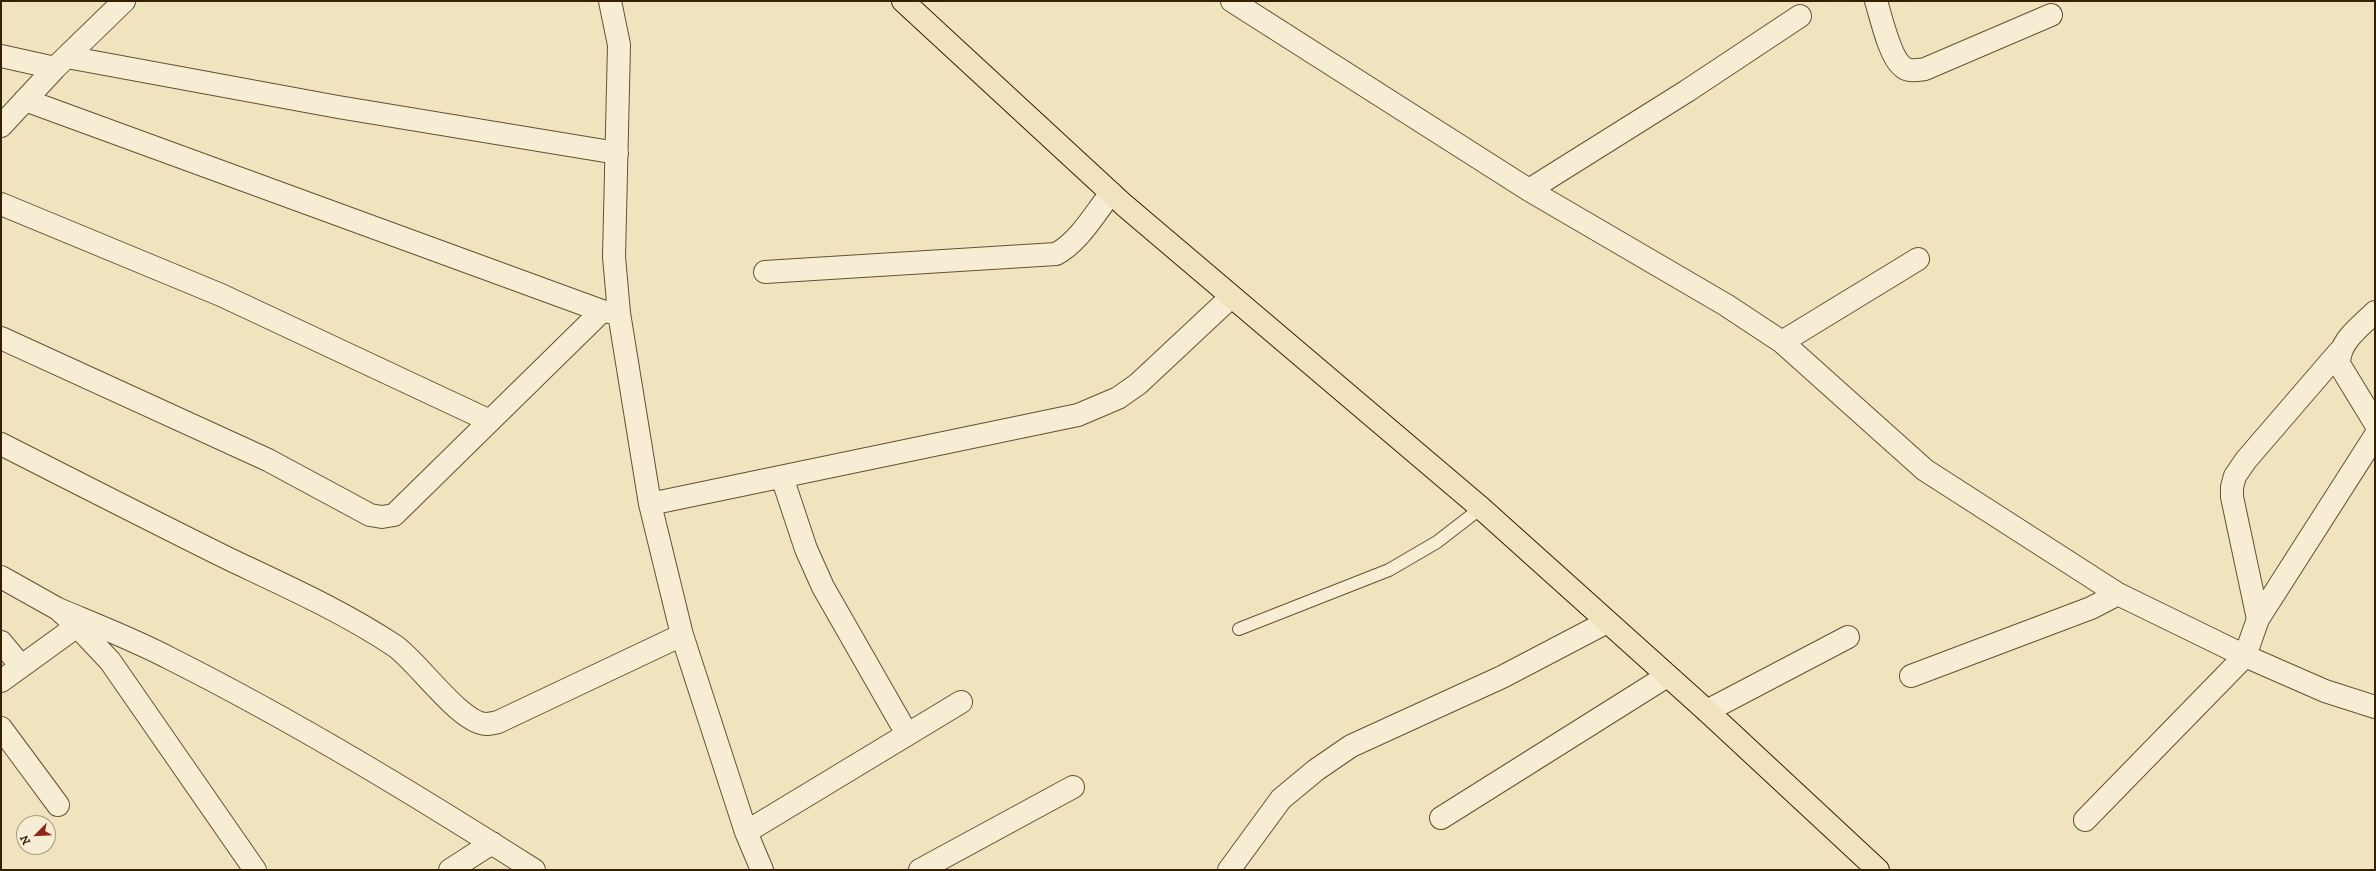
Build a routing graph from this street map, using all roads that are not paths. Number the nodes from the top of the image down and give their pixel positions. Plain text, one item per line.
1 (124, 1) edge
2 (610, 1) edge
3 (903, 1) edge
4 (1232, 1) edge
5 (1876, 1) edge
6 (2052, 15) dead end
7 (1800, 16) dead end
8 (1, 56) edge
9 (61, 62) junction
10 (25, 100) junction
11 (1, 126) edge
12 (617, 153) junction
13 (1529, 190) junction
14 (1111, 193) junction
15 (1, 204) edge
16 (1918, 259) dead end
17 (765, 272) dead end
18 (1231, 297) junction
19 (611, 312) junction
20 (2375, 312) edge
21 (1, 338) edge
22 (1782, 342) junction
23 (2339, 352) junction
24 (490, 421) junction
25 (2375, 423) edge
26 (2375, 436) edge
27 (1, 444) edge
28 (782, 477) junction
29 (650, 504) junction
30 (1481, 508) junction
31 (1, 576) edge
32 (2118, 594) junction
33 (58, 609) junction
34 (2258, 619) junction
35 (1607, 622) junction
36 (77, 626) junction
37 (1240, 629) dead end
38 (682, 635) junction
39 (1848, 637) dead end
40 (1, 642) edge
41 (2245, 656) junction
42 (21, 666) junction
43 (1667, 676) junction
44 (1912, 676) dead end
45 (1, 681) edge
46 (961, 702) dead end
47 (2375, 707) edge
48 (1707, 711) junction
49 (1, 728) edge
50 (907, 734) junction
51 (1073, 788) dead end
52 (58, 805) dead end
53 (1441, 818) dead end
54 (2085, 820) dead end
55 (746, 832) junction
56 (492, 843) junction
57 (255, 870) edge
58 (450, 870) edge
59 (534, 870) edge
60 (762, 870) edge
61 (920, 870) edge
62 (1229, 870) edge
63 (1878, 870) edge

1 - 9 street
2 - 12 street
3 - 14 highway
4 - 13 street
5 - 6 street
7 - 13 street
8 - 9 street
9 - 10 street
9 - 12 street
10 - 11 street
10 - 19 street
12 - 19 street
13 - 22 street
14 - 17 street
14 - 18 highway
15 - 24 street
16 - 22 street
18 - 28 street
18 - 30 highway
19 - 24 street
19 - 29 street
20 - 23 street
21 - 24 street
22 - 32 street
23 - 25 street
23 - 34 street
26 - 34 street
27 - 38 street
28 - 29 street
28 - 50 street
29 - 38 street
30 - 35 highway
30 - 37 lane
31 - 33 street
32 - 41 street
32 - 44 street
33 - 36 street
33 - 56 street
34 - 41 street
35 - 43 highway
35 - 62 street
36 - 42 street
36 - 57 street
38 - 55 street
39 - 48 street
40 - 42 street
41 - 47 street
41 - 54 street
42 - 45 street
43 - 48 highway
43 - 53 street
46 - 50 street
48 - 63 highway
49 - 52 street
50 - 55 street
51 - 61 street
55 - 60 street
56 - 58 street
56 - 59 street

